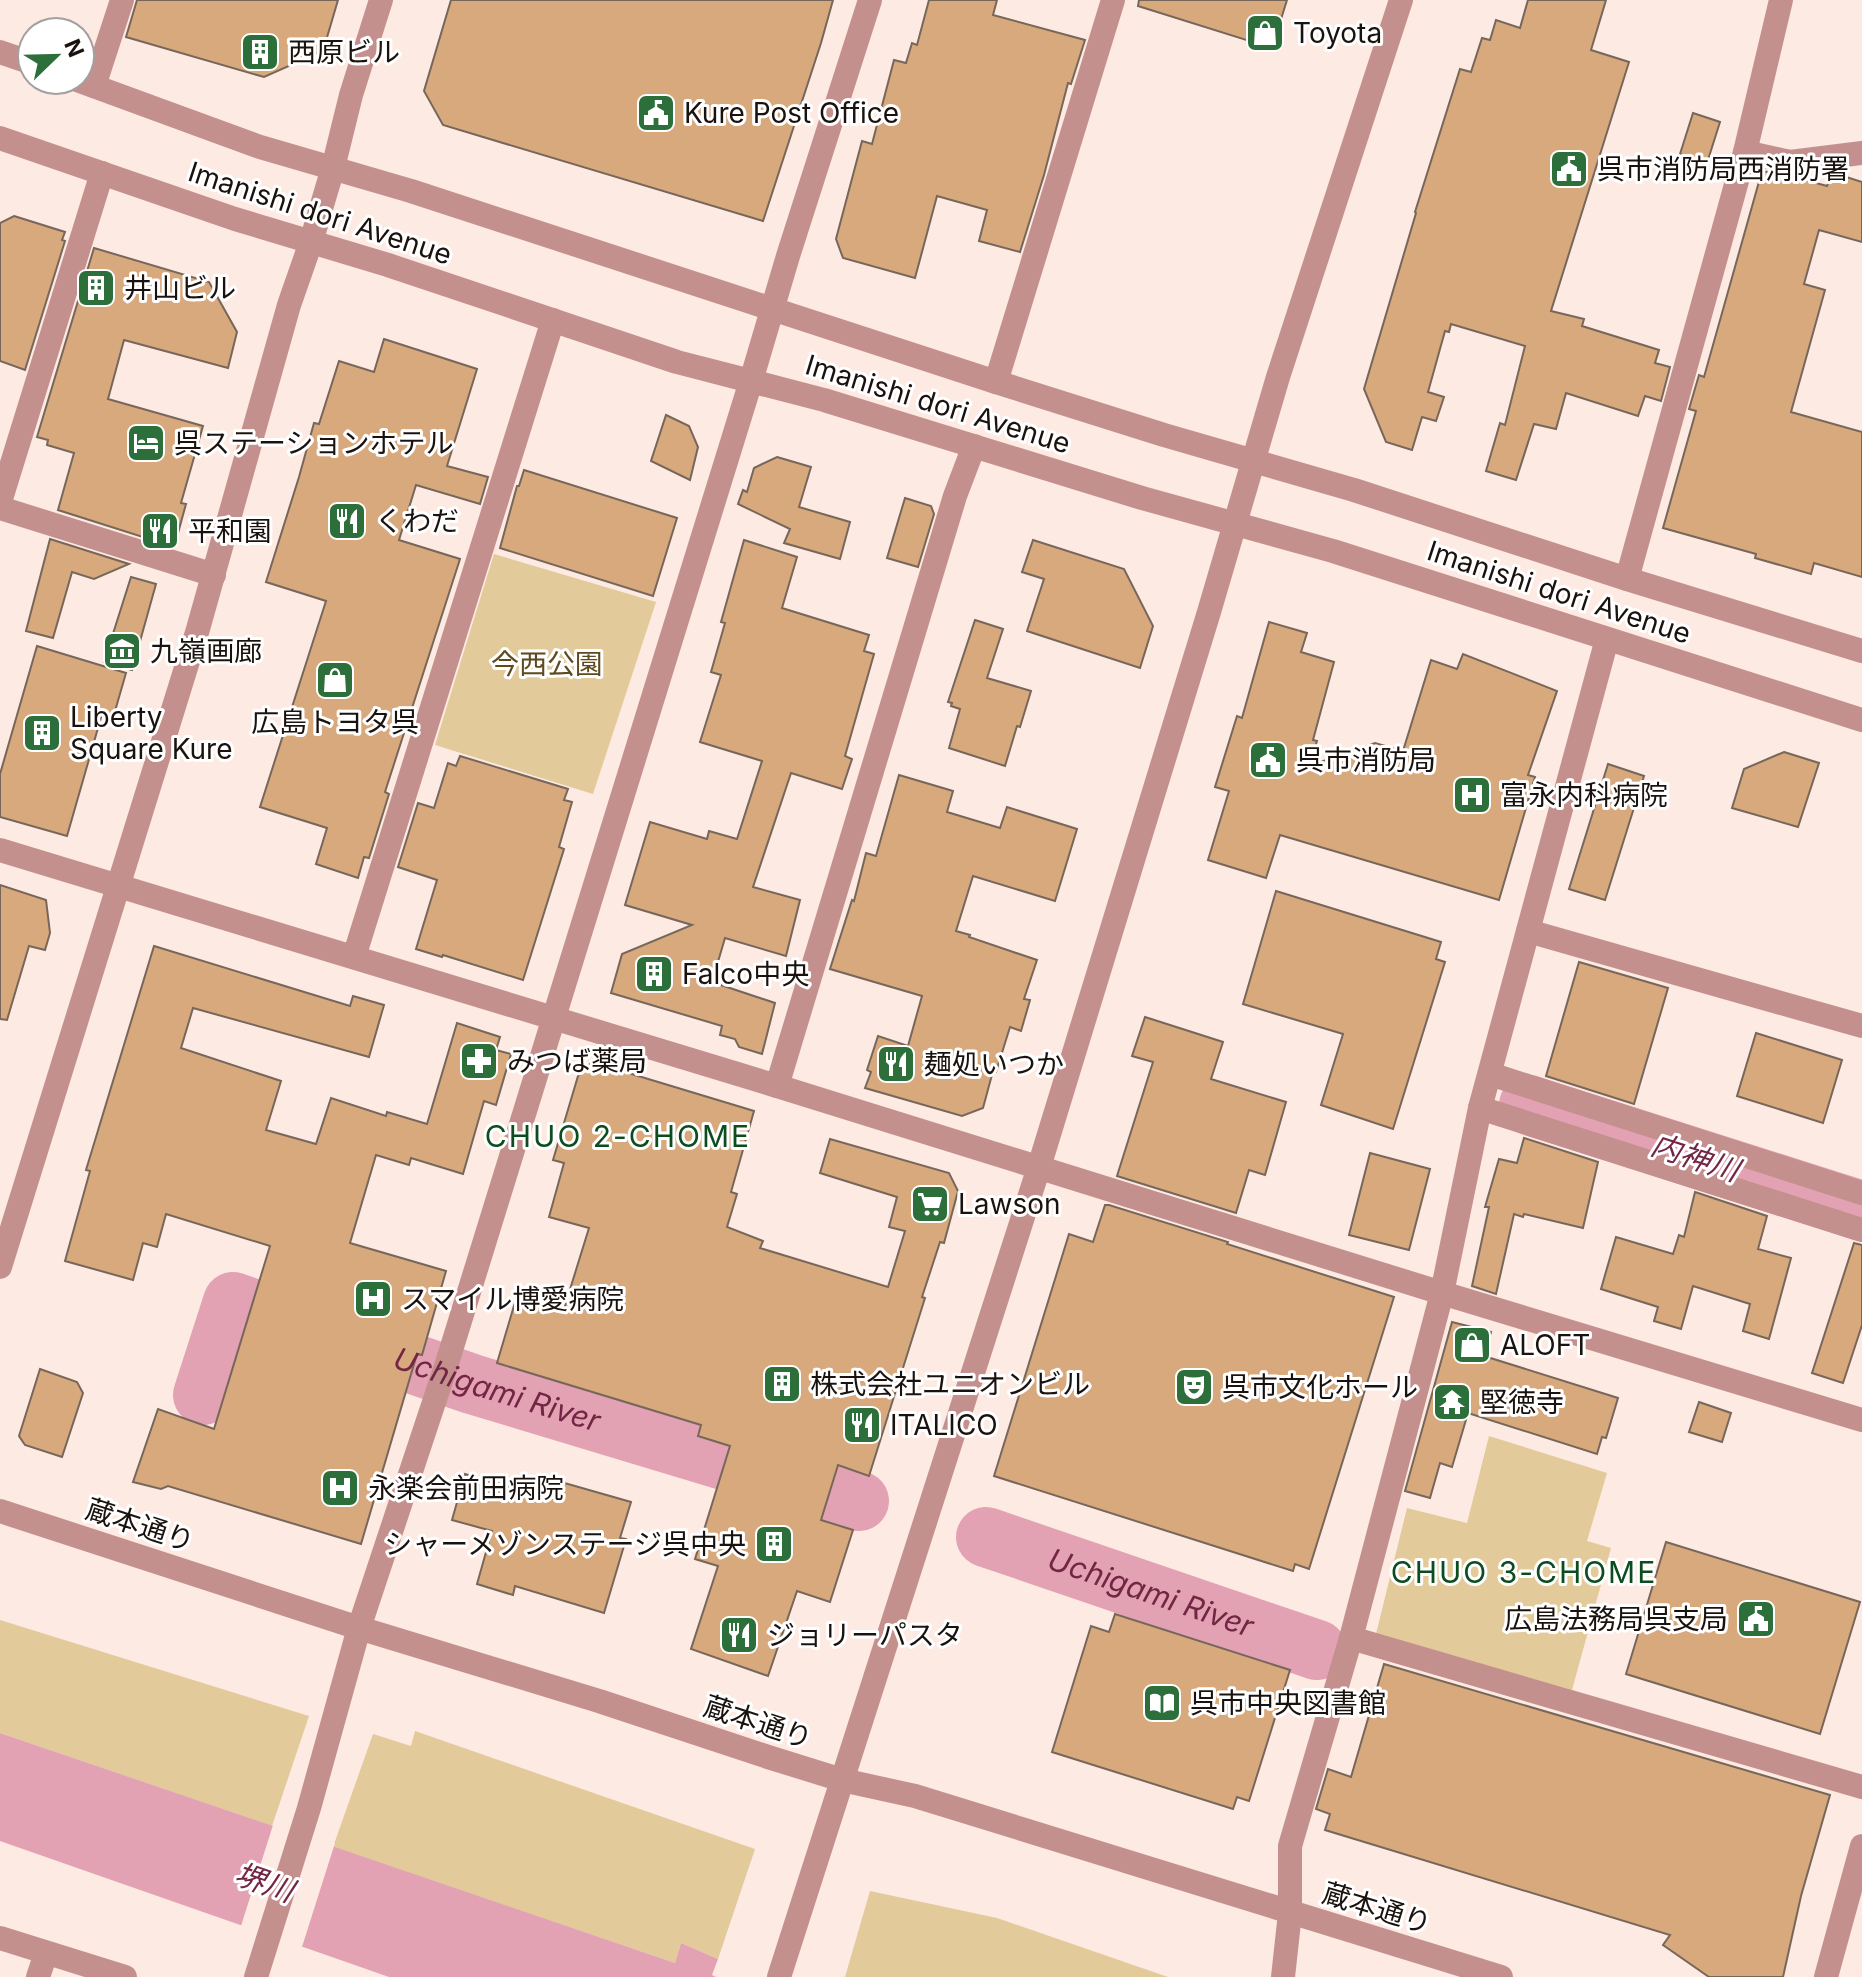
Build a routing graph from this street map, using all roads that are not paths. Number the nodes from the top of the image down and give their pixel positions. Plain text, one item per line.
1 (122, 0) edge
2 (381, 0) edge
3 (870, 0) edge
4 (1113, 0) edge
5 (1401, 0) edge
6 (1781, 0) edge
7 (96, 58) edge
8 (96, 87) edge
9 (0, 138) edge
10 (1745, 152) junction
11 (1862, 153) edge
12 (333, 168) junction
13 (102, 173) junction
14 (311, 242) junction
15 (772, 309) junction
16 (553, 320) junction
17 (751, 381) junction
18 (996, 382) junction
19 (974, 446) junction
20 (1252, 460) junction
21 (0, 502) edge
22 (0, 508) edge
23 (1233, 523) junction
24 (214, 575) junction
25 (1627, 579) junction
26 (1607, 639) junction
27 (1862, 651) edge
28 (1862, 720) edge
29 (0, 850) edge
30 (118, 885) junction
31 (1528, 931) junction
32 (354, 957) junction
33 (553, 1017) junction
34 (1862, 1026) edge
35 (1490, 1074) junction
36 (777, 1086) junction
37 (1480, 1108) junction
38 (1039, 1167) junction
39 (1862, 1193) edge
40 (1862, 1230) edge
41 (0, 1267) edge
42 (1442, 1293) junction
43 (1862, 1420) edge
44 (0, 1511) edge
45 (359, 1628) junction
46 (1351, 1638) junction
47 (842, 1780) junction
48 (1862, 1787) edge
49 (1862, 1846) edge
50 (1290, 1913) junction
51 (0, 1938) edge
52 (46, 1953) junction
53 (257, 1974) edge
54 (38, 1977) edge
55 (125, 1977) edge
56 (779, 1977) edge
57 (1283, 1977) edge
58 (1501, 1977) edge
59 (1826, 1977) edge

1 - 7 street
2 - 12 street
3 - 15 street
4 - 18 street
5 - 20 street
6 - 10 street
8 - 12 street, Imanishi dori Avenue
9 - 13 street, Imanishi dori Avenue
10 - 11 street
10 - 25 street
12 - 14 street
12 - 15 street, Imanishi dori Avenue
13 - 14 street, Imanishi dori Avenue
13 - 21 street
14 - 16 street, Imanishi dori Avenue
14 - 24 street
15 - 17 street
15 - 18 street, Imanishi dori Avenue
16 - 17 street, Imanishi dori Avenue
16 - 32 street
17 - 19 street, Imanishi dori Avenue
17 - 33 street
18 - 20 street, Imanishi dori Avenue
19 - 23 street, Imanishi dori Avenue
19 - 36 street
20 - 23 street
20 - 25 street, Imanishi dori Avenue
22 - 24 street
23 - 26 street, Imanishi dori Avenue
23 - 38 street
24 - 30 street
25 - 27 street, Imanishi dori Avenue
26 - 28 street, Imanishi dori Avenue
26 - 31 street
29 - 30 street
30 - 32 street
30 - 41 street
31 - 34 street
31 - 35 street
32 - 33 street
33 - 36 street
33 - 45 street
35 - 37 street
35 - 39 street
36 - 38 street
37 - 40 street
37 - 42 street
38 - 42 street
38 - 47 street
42 - 43 street
42 - 46 street
44 - 45 street, 蔵本通り
45 - 47 street, 蔵本通り
45 - 53 street
46 - 48 street
46 - 50 street
47 - 50 street, 蔵本通り
47 - 56 street
49 - 59 street
50 - 57 street
50 - 58 street, 蔵本通り
51 - 52 street
52 - 54 street
52 - 55 street

